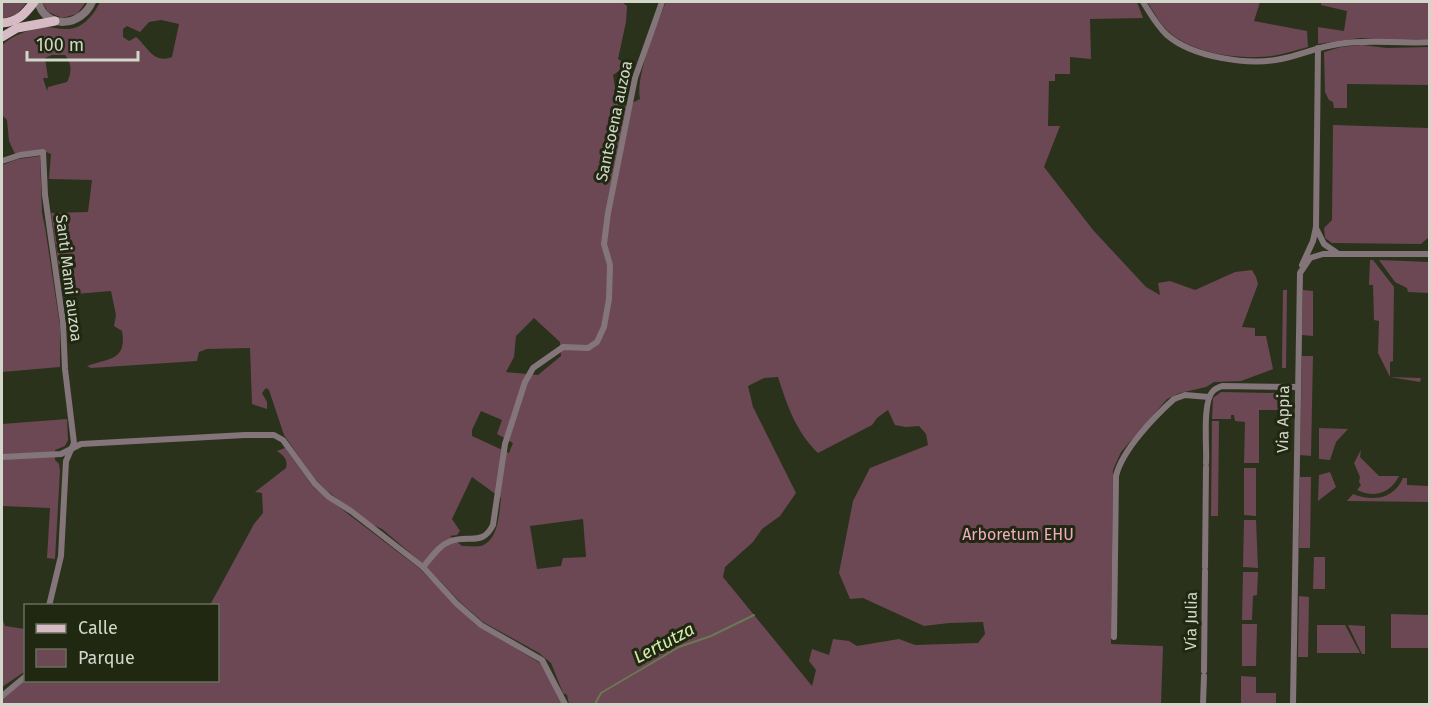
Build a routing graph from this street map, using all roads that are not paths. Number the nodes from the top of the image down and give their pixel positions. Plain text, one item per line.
1 (36, 2) edge
2 (92, 2) edge
3 (662, 2) edge
4 (1143, 2) edge
5 (55, 21) junction
6 (2, 23) edge
7 (2, 37) edge
8 (1430, 42) edge
9 (1318, 48) junction
10 (2, 161) edge
11 (1316, 227) junction
12 (1338, 254) junction
13 (1429, 254) edge
14 (1301, 269) junction
15 (1298, 387) junction
16 (1209, 396) junction
17 (72, 449) junction
18 (2, 457) edge
19 (423, 567) junction
20 (49, 604) edge
21 (1114, 637) dead end
22 (24, 678) edge
23 (2, 696) edge
24 (565, 705) edge
25 (1203, 705) edge
26 (1293, 705) edge

1 - 5 street
1 - 6 main road
2 - 5 street
3 - 19 street, Santsoena auzoa
4 - 9 street
5 - 7 main road
8 - 9 street
9 - 11 street, Via Appia
10 - 17 street, Santi Mami auzoa
11 - 12 street
11 - 14 street, Via Appia
12 - 13 street
12 - 14 street
14 - 15 street, Via Appia
15 - 16 street
15 - 26 street, Via Appia
16 - 21 street
16 - 25 street, Vía Julia
17 - 18 street
17 - 19 street
17 - 20 street, Santi Mami auzoa
19 - 24 street
22 - 23 street

